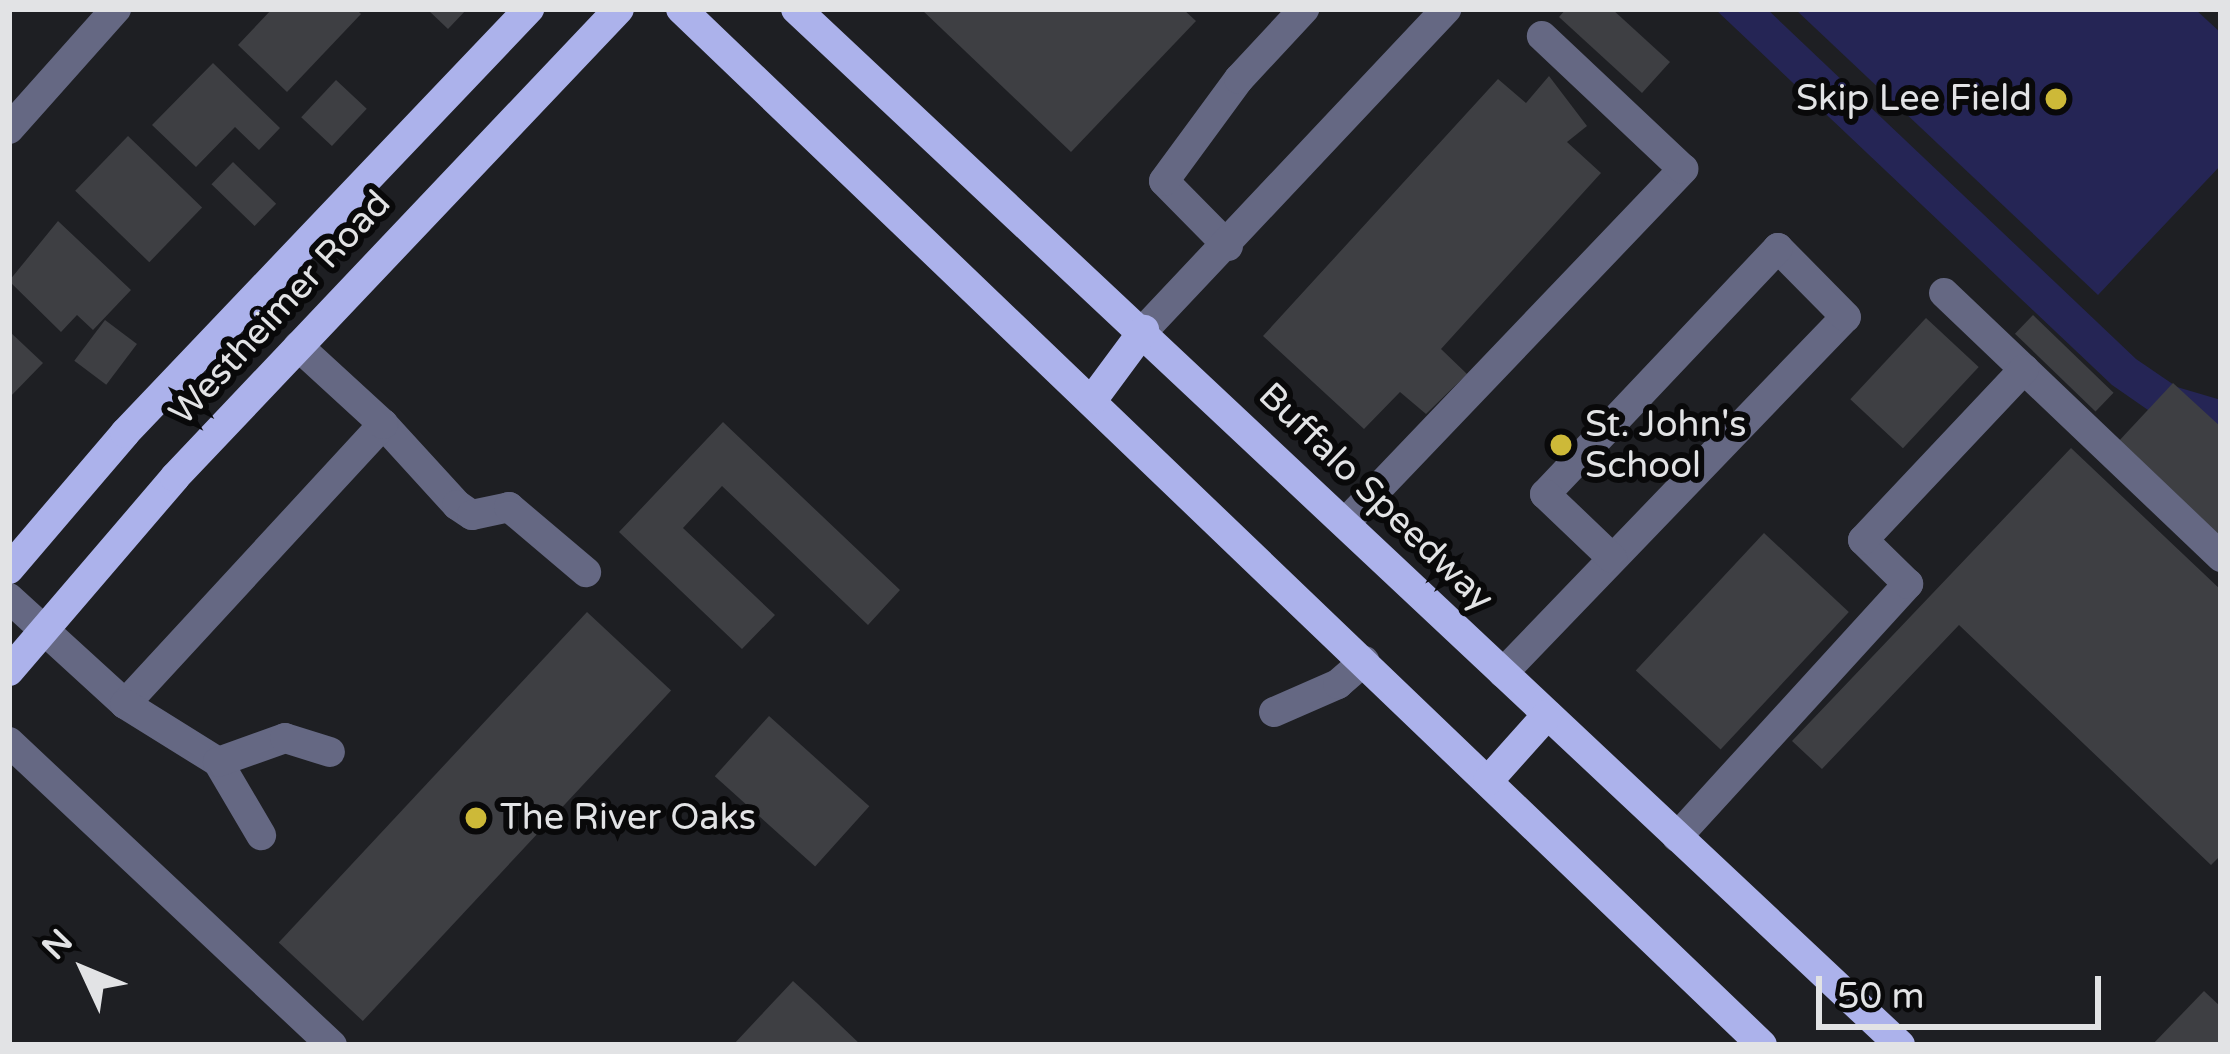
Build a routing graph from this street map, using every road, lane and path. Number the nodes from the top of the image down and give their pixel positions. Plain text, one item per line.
1 (116, 9) edge
2 (529, 9) edge
3 (619, 9) edge
4 (681, 9) edge
5 (796, 9) edge
6 (1304, 9) edge
7 (1448, 9) edge
8 (1542, 36) dead end
9 (9, 129) edge
10 (1228, 246) junction
11 (1944, 293) dead end
12 (1144, 330) junction
13 (298, 346) junction
14 (2024, 369) junction
15 (1093, 399) junction
16 (383, 424) junction
17 (1347, 520) junction
18 (2221, 557) edge
19 (1612, 558) junction
20 (9, 568) edge
21 (586, 572) dead end
22 (9, 598) edge
23 (44, 629) junction
24 (1364, 661) junction
25 (9, 671) edge
26 (1503, 673) junction
27 (125, 704) junction
28 (1274, 712) dead end
29 (1547, 715) junction
30 (9, 742) edge
31 (330, 752) dead end
32 (218, 762) junction
33 (1488, 781) junction
34 (261, 835) dead end
35 (1677, 836) junction
36 (332, 1045) edge
37 (1762, 1045) edge
38 (1900, 1045) edge

1 - 9 street
2 - 20 main road, Westheimer Road
3 - 13 main road, Westheimer Road
4 - 15 main road
5 - 12 main road, Buffalo Speedway
6 - 10 street
7 - 10 street
8 - 17 street
10 - 12 street
11 - 14 street
12 - 15 main road
12 - 17 main road, Buffalo Speedway
13 - 16 street
13 - 23 main road, Westheimer Road
14 - 18 street
14 - 35 street
15 - 24 main road
16 - 21 street
16 - 27 street
17 - 26 main road, Buffalo Speedway
19 - 19 street
19 - 26 street
22 - 23 street
23 - 25 main road, Westheimer Road
23 - 27 street
24 - 28 street
24 - 33 main road
26 - 29 main road, Buffalo Speedway
27 - 32 street
29 - 33 main road
29 - 35 main road, Buffalo Speedway
30 - 36 street
31 - 32 street
32 - 34 street
33 - 37 main road
35 - 38 main road, Buffalo Speedway

